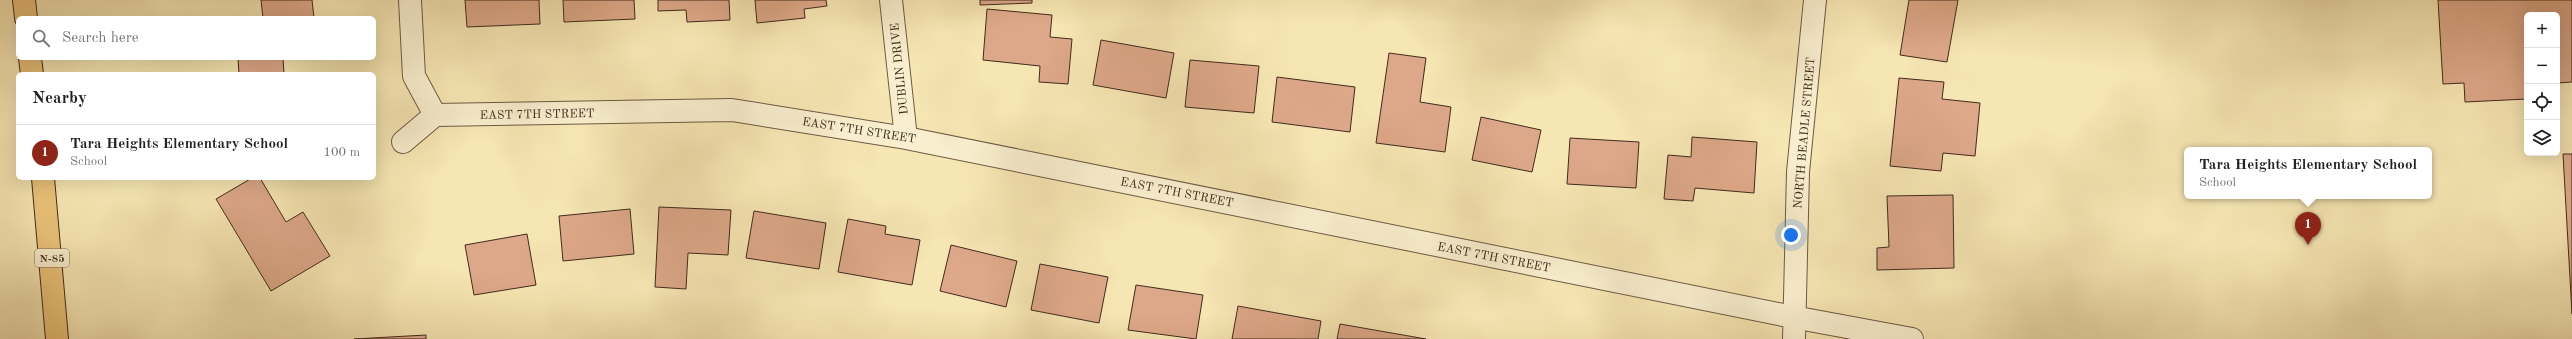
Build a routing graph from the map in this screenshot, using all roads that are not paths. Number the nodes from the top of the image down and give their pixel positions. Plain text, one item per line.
1 (24, 0) edge
2 (410, 0) edge
3 (891, 0) edge
4 (1815, 0) edge
5 (26, 16) edge
6 (30, 60) edge
7 (32, 72) edge
8 (435, 115) junction
9 (906, 138) junction
10 (403, 142) dead end
11 (43, 180) edge
12 (1793, 317) junction
13 (57, 339) edge
14 (1794, 339) edge
15 (1912, 339) edge

1 - 5 main road
2 - 8 street
3 - 9 street, DUBLIN DRIVE
4 - 12 street, NORTH BEADLE STREET
6 - 7 main road
8 - 9 street, EAST 7TH STREET
8 - 10 street
9 - 12 street, EAST 7TH STREET
11 - 13 main road, N-85
12 - 14 street, NORTH BEADLE STREET
12 - 15 street, EAST 7TH STREET

